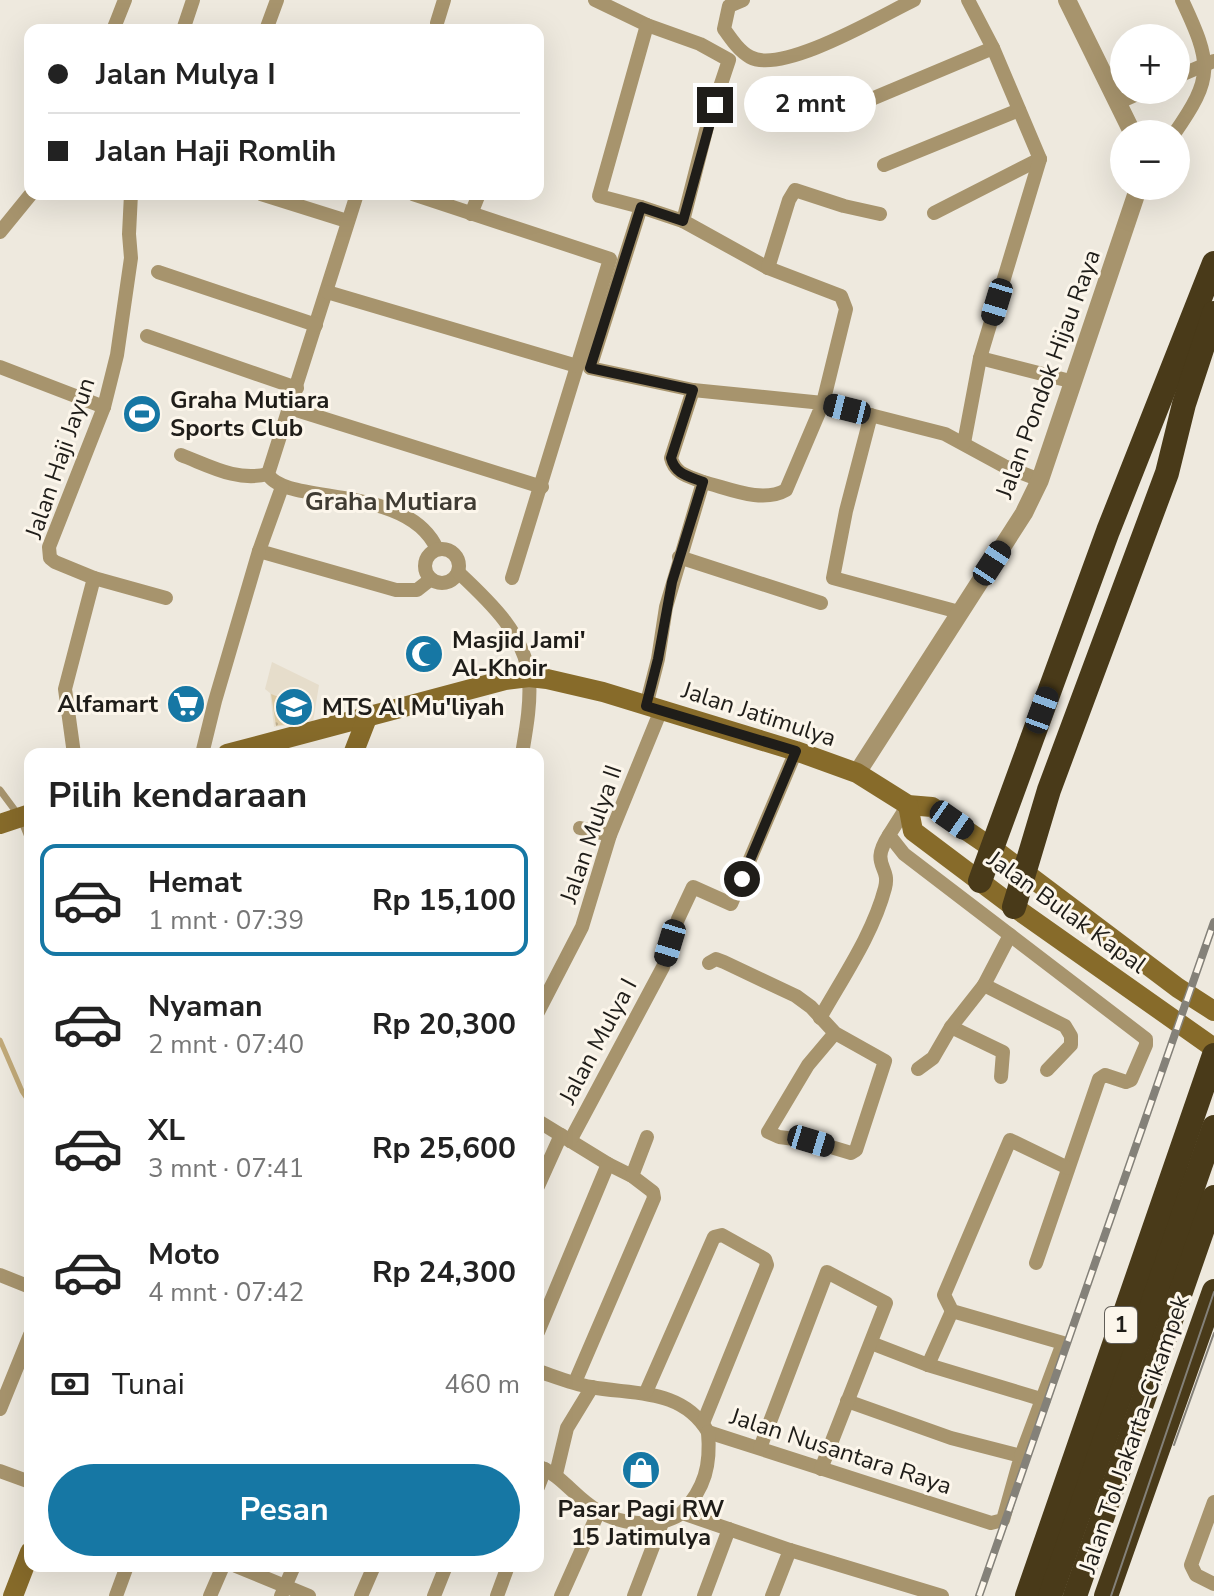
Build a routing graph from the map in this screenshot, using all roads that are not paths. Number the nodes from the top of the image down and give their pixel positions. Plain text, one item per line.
1 (125, 0) edge
2 (193, 0) edge
3 (277, 0) edge
4 (444, 0) edge
5 (595, 0) edge
6 (743, 0) edge
7 (914, 0) edge
8 (968, 0) edge
9 (1067, 0) edge
10 (1182, 0) edge
11 (437, 23) dead end
12 (115, 24) edge
13 (185, 24) edge
14 (268, 24) edge
15 (647, 25) junction
16 (993, 48) junction
17 (1213, 62) edge
18 (1190, 71) edge
19 (1110, 89) edge
20 (1019, 110) junction
21 (831, 116) dead end
22 (1186, 120) edge
23 (1040, 159) junction
24 (884, 165) dead end
25 (26, 200) edge
26 (131, 200) edge
27 (280, 200) edge
28 (355, 200) edge
29 (430, 200) edge
30 (477, 200) edge
31 (1134, 200) edge
32 (641, 207) junction
33 (934, 213) dead end
34 (471, 214) junction
35 (880, 214) dead end
36 (347, 221) junction
37 (683, 221) junction
38 (0, 232) edge
39 (1214, 263) edge
40 (768, 268) junction
41 (158, 272) dead end
42 (327, 292) junction
43 (1214, 313) edge
44 (316, 325) junction
45 (147, 336) dead end
46 (980, 358) junction
47 (577, 366) junction
48 (0, 367) edge
49 (1074, 382) junction
50 (297, 388) junction
51 (693, 390) junction
52 (823, 403) junction
53 (104, 407) junction
54 (290, 408) junction
55 (871, 415) junction
56 (964, 443) junction
57 (181, 455) dead end
58 (268, 474) junction
59 (1040, 480) junction
60 (703, 482) junction
61 (282, 487) junction
62 (542, 487) junction
63 (437, 549) junction
64 (259, 551) junction
65 (679, 557) junction
66 (458, 572) junction
67 (94, 578) junction
68 (512, 578) dead end
69 (431, 579) junction
70 (166, 598) dead end
71 (821, 603) dead end
72 (959, 612) junction
73 (529, 677) junction
74 (654, 708) junction
75 (367, 718) junction
76 (73, 748) edge
77 (204, 748) edge
78 (250, 748) edge
79 (355, 748) edge
80 (523, 748) edge
81 (796, 751) junction
82 (857, 773) junction
83 (1020, 777) junction
84 (0, 790) edge
85 (1049, 790) junction
86 (908, 805) junction
87 (17, 818) edge
88 (580, 828) dead end
89 (610, 835) junction
90 (889, 835) junction
91 (992, 848) junction
92 (1025, 875) junction
93 (980, 881) junction
94 (1014, 907) junction
95 (1010, 935) junction
96 (709, 963) dead end
97 (984, 985) junction
98 (544, 1000) edge
99 (1214, 1011) edge
100 (820, 1018) junction
101 (951, 1027) junction
102 (835, 1033) junction
103 (1214, 1048) edge
104 (1214, 1055) edge
105 (918, 1069) dead end
106 (1047, 1070) dead end
107 (1001, 1077) dead end
108 (544, 1125) edge
109 (1214, 1127) edge
110 (647, 1137) dead end
111 (565, 1138) junction
112 (608, 1164) junction
113 (1068, 1168) junction
114 (544, 1175) edge
115 (632, 1176) junction
116 (1214, 1197) edge
117 (1036, 1263) dead end
118 (0, 1275) edge
119 (24, 1285) edge
120 (1214, 1291) edge
121 (952, 1311) junction
122 (544, 1318) edge
123 (871, 1343) junction
124 (24, 1350) edge
125 (928, 1365) junction
126 (544, 1373) edge
127 (575, 1382) junction
128 (592, 1387) junction
129 (646, 1392) junction
130 (1044, 1400) junction
131 (847, 1401) junction
132 (0, 1409) edge
133 (705, 1427) junction
134 (760, 1448) junction
135 (1021, 1456) junction
136 (546, 1469) edge
137 (821, 1469) junction
138 (0, 1471) edge
139 (24, 1480) edge
140 (1214, 1502) edge
141 (599, 1511) junction
142 (682, 1513) junction
143 (662, 1523) junction
144 (729, 1529) junction
145 (790, 1550) junction
146 (24, 1568) edge
147 (125, 1572) edge
148 (220, 1572) edge
149 (247, 1572) edge
150 (291, 1572) edge
151 (371, 1572) edge
152 (444, 1572) edge
153 (506, 1572) edge
154 (1214, 1584) edge
155 (1066, 1587) edge
156 (283, 1591) edge
157 (941, 1595) edge
158 (13, 1596) edge
159 (116, 1596) edge
160 (210, 1596) edge
161 (309, 1596) edge
162 (361, 1596) edge
163 (434, 1596) edge
164 (497, 1596) edge
165 (561, 1596) edge
166 (634, 1596) edge
167 (704, 1596) edge
168 (772, 1596) edge
169 (1027, 1596) edge
170 (1106, 1596) edge

1 - 12 street
2 - 13 street
3 - 14 street
4 - 11 street
5 - 15 street
6 - 7 street
8 - 16 street
9 - 19 street
10 - 17 street
15 - 32 street
15 - 37 street
16 - 20 street
16 - 21 street
17 - 18 street
17 - 22 street
20 - 23 street
20 - 24 street
23 - 33 street
23 - 46 street
25 - 38 street
26 - 53 street, Jalan Haji Jayun
27 - 36 street
28 - 36 street
29 - 34 street
30 - 34 street
31 - 49 street, Jalan Pondok Hijau Raya
32 - 37 street
32 - 51 street
34 - 47 street
35 - 40 street
36 - 42 street
37 - 40 street
39 - 83 highway
40 - 52 street
41 - 44 street
42 - 44 street
42 - 47 street
43 - 85 highway
44 - 50 street
45 - 50 street
46 - 49 street
46 - 56 street
47 - 62 street
48 - 53 street
49 - 59 street, Jalan Pondok Hijau Raya
50 - 54 street
51 - 52 street
51 - 60 street
52 - 55 street
52 - 60 street
53 - 67 street, Jalan Haji Jayun
54 - 58 street
54 - 62 street
55 - 56 street
55 - 72 street
56 - 59 street
57 - 58 street
58 - 61 street
59 - 72 street, Jalan Pondok Hijau Raya
60 - 65 street, Jalan Mulya II
61 - 63 street
61 - 64 street
62 - 68 street
63 - 66 street
63 - 69 street
64 - 69 street
64 - 77 street
65 - 71 street
65 - 74 street, Jalan Mulya II
66 - 69 street
66 - 73 street
67 - 70 street, Jalan Haji Jayun
67 - 76 street
72 - 82 street, Jalan Pondok Hijau Raya
73 - 74 main road, Jalan Jatimulya
73 - 75 main road, Jalan Jatimulya
73 - 80 street
74 - 81 main road, Jalan Jatimulya
74 - 89 street, Jalan Mulya II
75 - 78 main road, Jalan Jatimulya
75 - 79 main road
81 - 82 main road, Jalan Jatimulya
81 - 111 street, Jalan Mulya I
82 - 86 main road, Jalan Bulak Kapal
83 - 85 highway
83 - 91 highway
84 - 87 lane
85 - 92 highway
86 - 90 street
86 - 91 main road, Jalan Bulak Kapal
86 - 93 main road, Jalan Bulak Kapal
88 - 89 street
89 - 98 street, Jalan Mulya II
90 - 95 street
90 - 100 street
91 - 92 main road, Jalan Bulak Kapal
91 - 93 highway
92 - 94 highway
92 - 99 main road, Jalan Bulak Kapal
93 - 94 main road, Jalan Bulak Kapal
94 - 103 main road, Jalan Bulak Kapal
95 - 97 street
95 - 113 street
96 - 100 street
97 - 101 street
97 - 106 street
100 - 102 street
101 - 105 street
101 - 107 street
102 - 102 street
104 - 169 highway, Jalan Tol Jakarta–Cikampek / 1
108 - 111 street
109 - 155 highway, 1
110 - 115 street
111 - 112 street
111 - 114 street
112 - 115 street
112 - 122 street
113 - 117 street
113 - 121 street
115 - 127 street
116 - 155 highway, 1
118 - 119 street
120 - 170 highway, Jalan Tol Jakarta–Cikampek
121 - 125 street
121 - 130 street
123 - 125 street
123 - 131 street
123 - 134 street
124 - 132 street
125 - 130 street
126 - 127 street, Jalan Nusantara Raya
127 - 128 street, Jalan Nusantara Raya
128 - 129 street, Jalan Nusantara Raya
128 - 136 street
129 - 133 street, Jalan Nusantara Raya
129 - 133 street
130 - 135 street
131 - 135 street
131 - 137 street
133 - 134 street, Jalan Nusantara Raya
133 - 142 street
134 - 137 street, Jalan Nusantara Raya
135 - 137 street, Jalan Nusantara Raya
136 - 141 street
138 - 139 street
140 - 154 street
141 - 143 street
141 - 165 street
142 - 143 street
142 - 144 street
143 - 166 street
144 - 145 street
144 - 167 street
145 - 157 street
145 - 168 street
146 - 158 main road
147 - 159 street
148 - 160 street
149 - 156 street
150 - 156 street
151 - 162 street
152 - 163 street
153 - 164 street
156 - 161 street

